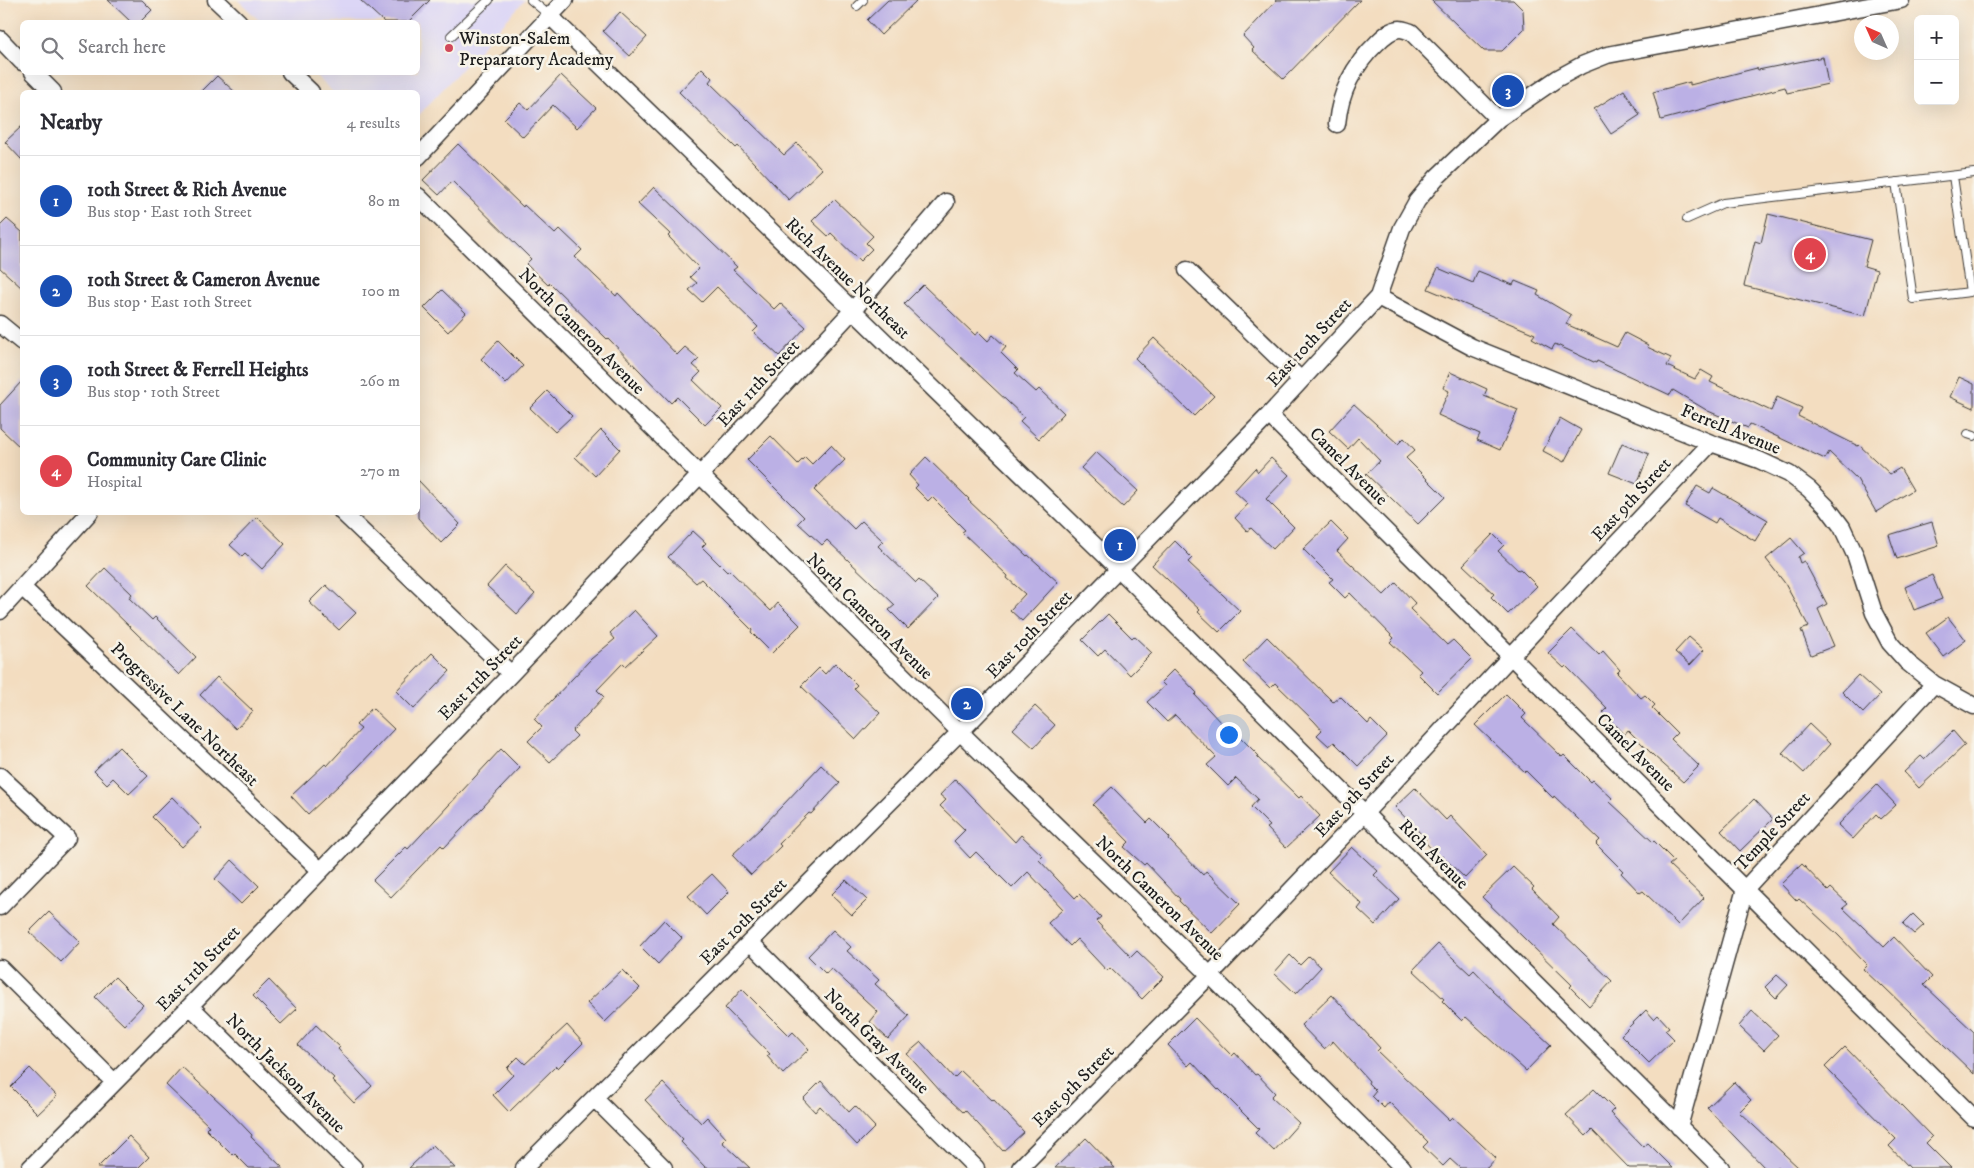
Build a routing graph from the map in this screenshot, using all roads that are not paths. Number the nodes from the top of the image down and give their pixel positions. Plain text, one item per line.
1 (216, 0) edge
2 (489, 0) edge
3 (531, 0) edge
4 (565, 0) edge
5 (863, 0) edge
6 (1901, 0) edge
7 (857, 6) dead end
8 (550, 16) junction
9 (237, 20) edge
10 (452, 36) dead end
11 (0, 39) edge
12 (20, 60) edge
13 (36, 75) edge
14 (293, 75) edge
15 (51, 90) edge
16 (309, 90) edge
17 (1498, 119) junction
18 (1337, 124) dead end
19 (420, 155) edge
20 (1974, 173) edge
21 (1953, 176) junction
22 (1896, 182) junction
23 (420, 198) edge
24 (946, 202) dead end
25 (1687, 219) dead end
26 (1187, 270) dead end
27 (1378, 297) junction
28 (853, 310) junction
29 (0, 324) edge
30 (20, 340) edge
31 (1301, 380) junction
32 (1269, 414) junction
33 (1711, 443) junction
34 (699, 476) junction
35 (87, 515) edge
36 (345, 515) edge
37 (1119, 569) junction
38 (22, 587) junction
39 (0, 611) edge
40 (1510, 656) junction
41 (511, 674) junction
42 (1934, 684) junction
43 (1974, 706) edge
44 (960, 732) junction
45 (0, 776) edge
46 (1365, 814) junction
47 (320, 870) junction
48 (1745, 889) junction
49 (0, 908) edge
50 (750, 942) junction
51 (0, 968) edge
52 (1210, 975) junction
53 (190, 1006) junction
54 (114, 1082) junction
55 (594, 1098) junction
56 (1974, 1118) edge
57 (1679, 1126) junction
58 (30, 1168) edge
59 (354, 1168) edge
60 (524, 1168) edge
61 (664, 1168) edge
62 (976, 1168) edge
63 (1020, 1168) edge
64 (1402, 1168) edge
65 (1721, 1168) edge

1 - 9 street
2 - 10 lane
3 - 8 lane
4 - 8 street
5 - 7 lane
6 - 17 street, East 10th Street
8 - 19 street
8 - 28 street, Rich Avenue Northeast
11 - 12 street
13 - 15 street
14 - 16 street
17 - 18 street
17 - 27 street, East 10th Street
20 - 21 lane
21 - 22 lane
21 - 22 lane
22 - 25 lane
23 - 34 street, North Cameron Avenue
24 - 28 street, East 11th Street
26 - 31 street
27 - 31 street, East 10th Street
27 - 33 street, Ferrell Avenue
28 - 34 street, East 11th Street
28 - 37 street, Rich Avenue Northeast
29 - 30 street
31 - 32 street, East 10th Street
32 - 37 street, East 10th Street
32 - 40 street, Camel Avenue
33 - 40 street, East 9th Street
33 - 42 street, Ferrell Avenue
34 - 41 street, East 11th Street
34 - 44 street, North Cameron Avenue
35 - 38 street
36 - 41 street
37 - 44 street, East 10th Street
37 - 46 street, Rich Avenue
38 - 39 street
38 - 47 street, Progressive Lane Northeast
40 - 46 street, East 9th Street
40 - 48 street, Camel Avenue
41 - 47 street, East 11th Street
42 - 43 street, Ferrell Avenue
42 - 48 street, Temple Street
44 - 50 street, East 10th Street
44 - 52 street, North Cameron Avenue
45 - 49 street
46 - 52 street, East 9th Street
46 - 57 street, Rich Avenue
47 - 53 street, East 11th Street
48 - 56 street, Camel Avenue
48 - 57 street, Temple Street
50 - 55 street, East 10th Street
50 - 62 street, North Gray Avenue
51 - 54 street
52 - 63 street, East 9th Street
52 - 64 street, North Cameron Avenue
53 - 54 street, East 11th Street
53 - 59 street, North Jackson Avenue
54 - 58 street, East 11th Street
55 - 60 street, East 10th Street
55 - 61 street
57 - 65 street, Rich Avenue

